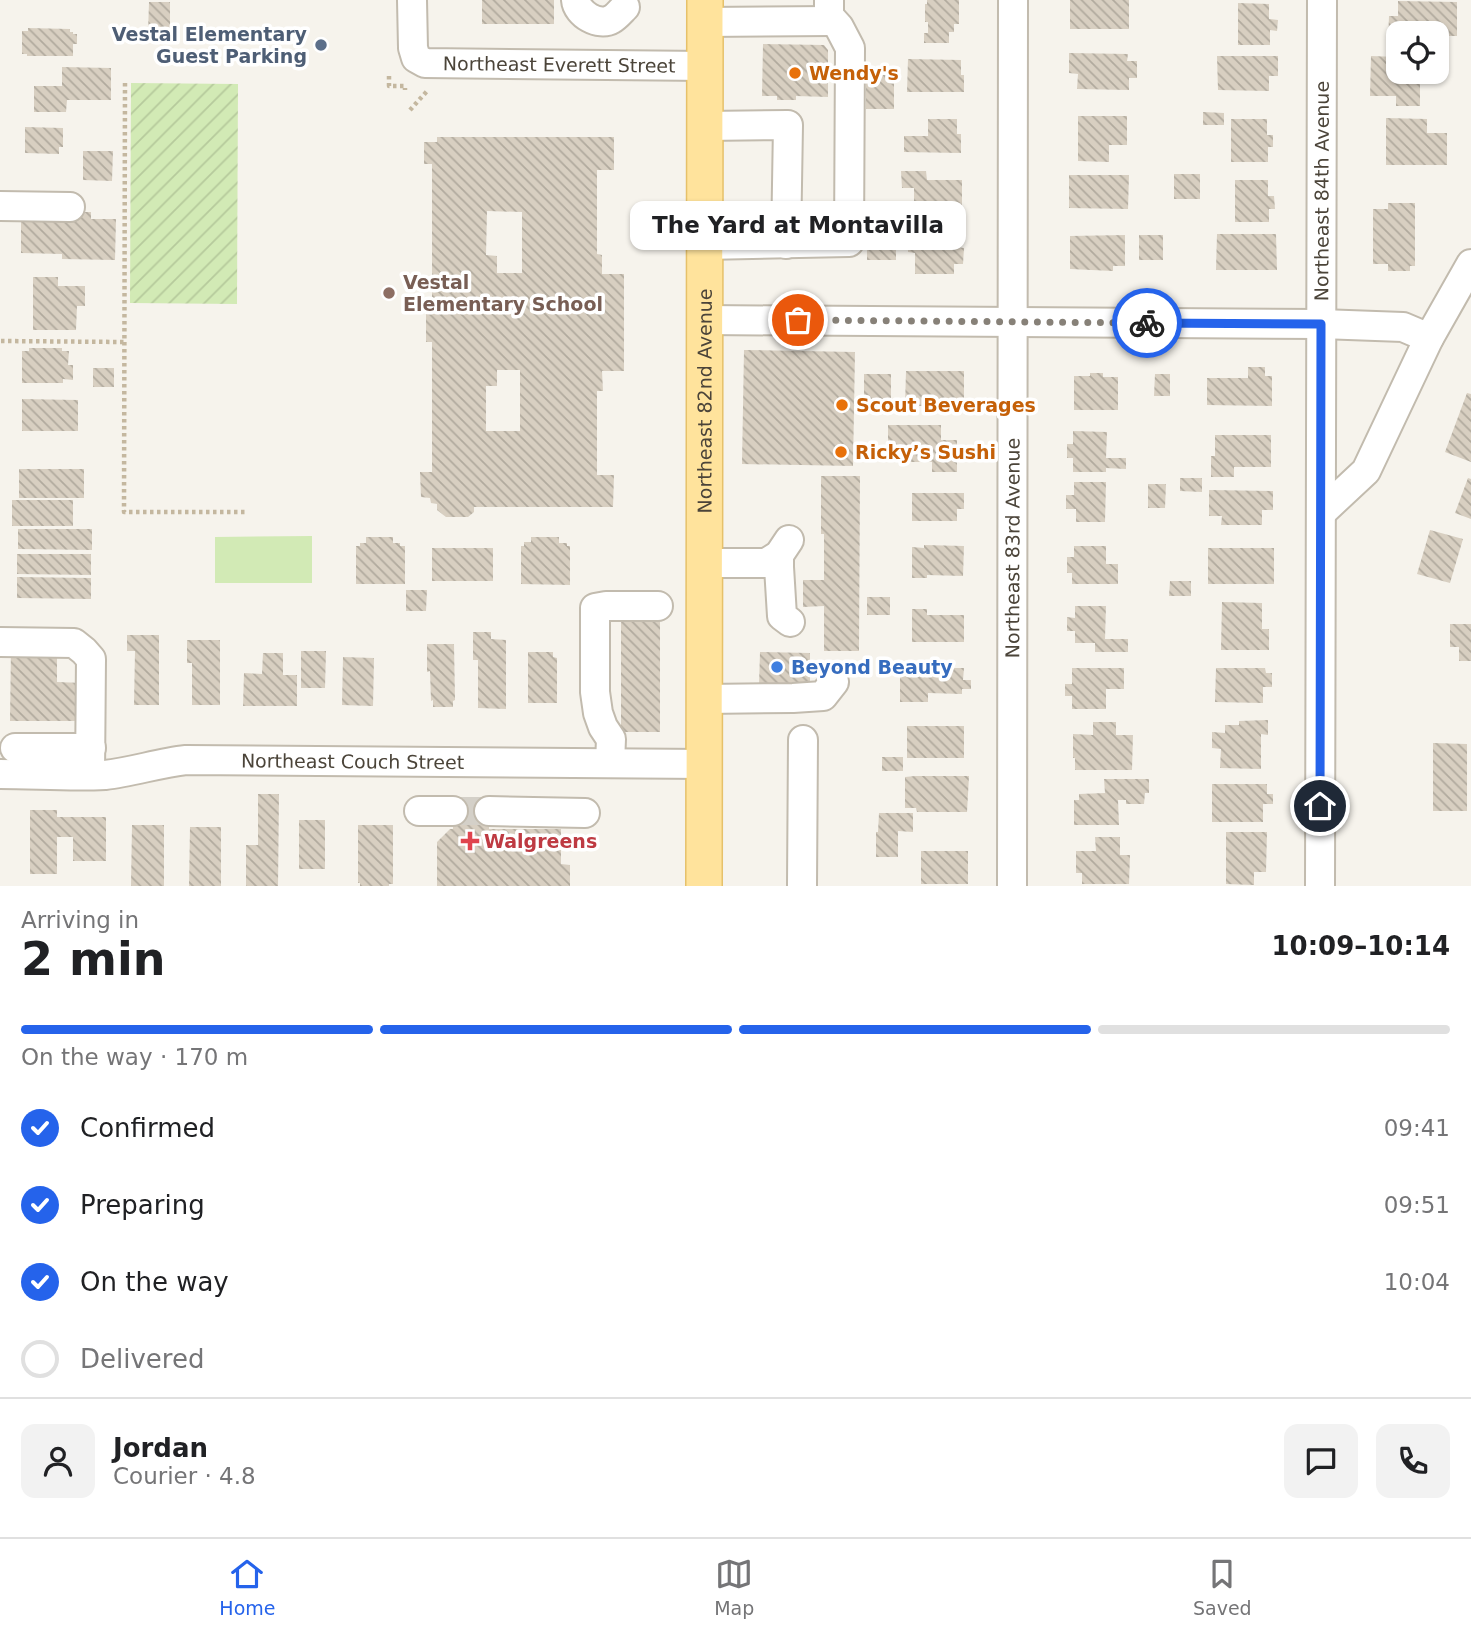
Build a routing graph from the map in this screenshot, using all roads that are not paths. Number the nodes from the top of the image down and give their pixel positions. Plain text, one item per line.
1 (412, 0) edge
2 (576, 0) edge
3 (1013, 0) edge
4 (1322, 0) edge
5 (630, 2) edge
6 (705, 11) edge
7 (830, 11) edge
8 (705, 66) junction
9 (705, 126) junction
10 (0, 206) edge
11 (70, 207) dead end
12 (786, 244) junction
13 (705, 245) junction
14 (1471, 264) edge
15 (705, 320) junction
16 (1013, 322) junction
17 (1321, 324) junction
18 (1429, 338) junction
19 (1321, 513) junction
20 (705, 563) junction
21 (658, 606) dead end
22 (790, 622) dead end
23 (0, 642) edge
24 (834, 682) dead end
25 (705, 699) junction
26 (803, 740) dead end
27 (15, 748) dead end
28 (91, 761) junction
29 (610, 763) junction
30 (705, 764) junction
31 (0, 774) edge
32 (419, 811) dead end
33 (453, 811) tunnel mouth
34 (489, 811) tunnel mouth
35 (585, 813) dead end
36 (704, 886) edge
37 (802, 886) edge
38 (1012, 886) edge
39 (1320, 886) edge

1 - 8 street, Northeast Everett Street
2 - 5 street
3 - 16 street, Northeast 83rd Avenue
4 - 17 street, Northeast 84th Avenue
6 - 7 street
6 - 8 main road, Northeast 82nd Avenue
7 - 12 street
8 - 9 main road, Northeast 82nd Avenue
9 - 12 street
9 - 13 main road, Northeast 82nd Avenue
10 - 11 street
12 - 13 street
13 - 15 main road, Northeast 82nd Avenue
14 - 18 street
15 - 16 street
15 - 20 main road, Northeast 82nd Avenue
16 - 17 street
16 - 38 street, Northeast 83rd Avenue
17 - 18 street
17 - 19 street, Northeast 84th Avenue
18 - 19 street
19 - 39 street, Northeast 84th Avenue
20 - 22 street
20 - 25 main road, Northeast 82nd Avenue
21 - 29 street
23 - 28 street
24 - 25 street
25 - 30 main road, Northeast 82nd Avenue
26 - 37 street
27 - 28 street
28 - 29 street, Northeast Couch Street
28 - 31 street, Northeast Couch Street
29 - 30 street, Northeast Couch Street
30 - 36 main road, Northeast 82nd Avenue
32 - 33 street
34 - 35 street

